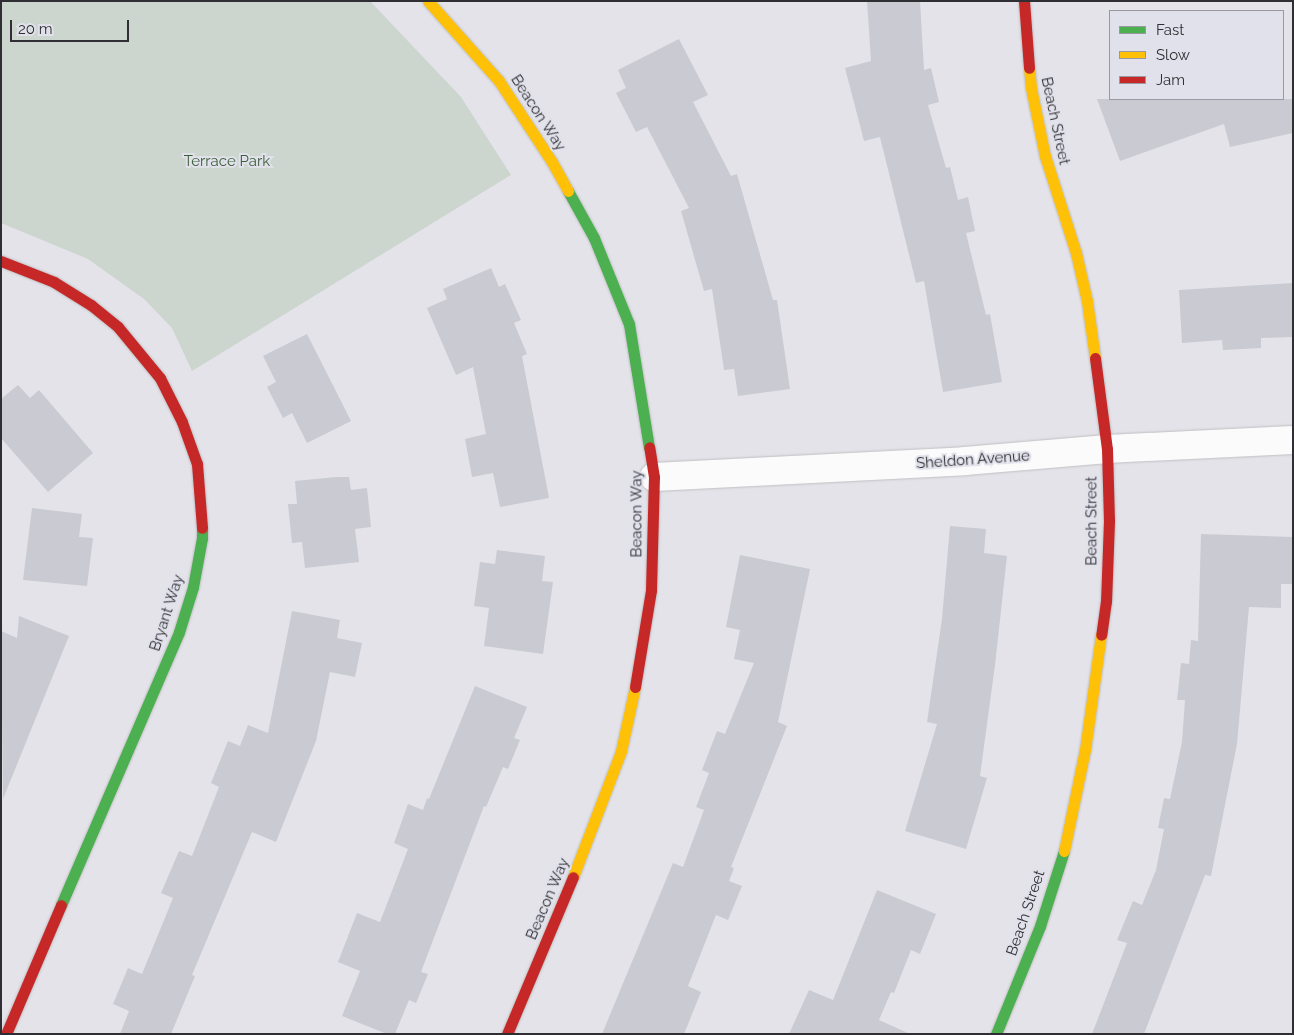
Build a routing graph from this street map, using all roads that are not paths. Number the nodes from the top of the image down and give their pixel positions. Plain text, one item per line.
1 (428, 1) edge
2 (1024, 1) edge
3 (1, 261) edge
4 (1293, 440) edge
5 (1107, 450) junction
6 (654, 477) junction
7 (6, 1034) edge
8 (507, 1034) edge
9 (996, 1034) edge

1 - 6 street, Beacon Way
2 - 5 street, Beach Street
3 - 7 street, Bryant Way
4 - 5 street, Sheldon Avenue
5 - 6 street, Sheldon Avenue
5 - 9 street, Beach Street
6 - 8 street, Beacon Way

